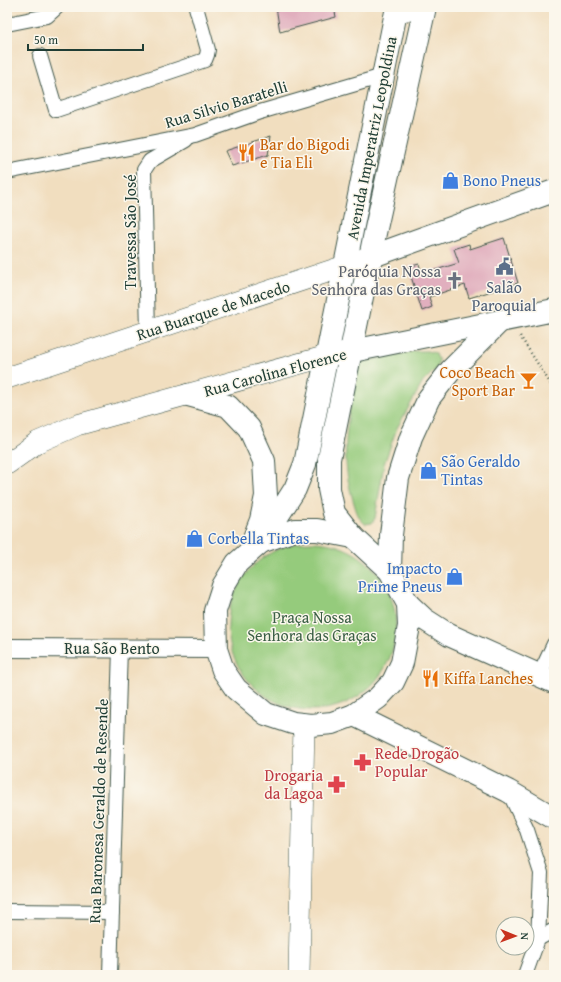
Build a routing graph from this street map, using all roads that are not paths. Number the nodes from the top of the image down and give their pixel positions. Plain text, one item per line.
1 (57, 7) edge
2 (196, 7) edge
3 (421, 7) edge
4 (425, 7) edge
5 (396, 11) edge
6 (7, 24) edge
7 (40, 56) dead end
8 (383, 76) junction
9 (195, 135) junction
10 (7, 172) edge
11 (554, 191) edge
12 (370, 257) junction
13 (345, 266) junction
14 (554, 310) edge
15 (500, 321) junction
16 (148, 331) junction
17 (351, 351) junction
18 (327, 356) junction
19 (7, 378) edge
20 (188, 395) junction
21 (7, 464) edge
22 (353, 537) junction
23 (254, 547) junction
24 (390, 571) junction
25 (408, 604) junction
26 (554, 644) edge
27 (7, 648) edge
28 (120, 648) junction
29 (216, 649) junction
30 (546, 679) edge
31 (354, 715) junction
32 (304, 724) junction
33 (508, 791) junction
34 (554, 818) edge
35 (7, 911) edge
36 (112, 912) junction
37 (554, 930) edge
38 (538, 940) junction
39 (110, 975) edge
40 (299, 975) edge
41 (525, 975) edge

1 - 6 street
2 - 7 street
3 - 5 street
4 - 12 main road, Avenida Imperatriz Leopoldina
5 - 8 main road, Avenida Imperatriz Leopoldina
8 - 9 street, Rua Silvio Baratelli
8 - 13 main road, Avenida Imperatriz Leopoldina
9 - 10 street, Rua Silvio Baratelli
9 - 16 street, Travessa São José
11 - 12 main road, Rua Buarque de Macedo
12 - 13 main road, Rua Buarque de Macedo
12 - 17 main road, Avenida Imperatriz Leopoldina
13 - 16 main road, Rua Buarque de Macedo
13 - 18 main road, Avenida Imperatriz Leopoldina
14 - 15 main road, Rua Carolina Florence
15 - 17 main road, Rua Carolina Florence
15 - 24 main road
16 - 19 main road, Rua Buarque de Macedo
17 - 18 main road, Rua Carolina Florence
17 - 22 main road, Avenida Imperatriz Leopoldina
18 - 20 main road, Rua Carolina Florence
18 - 23 main road, Avenida Imperatriz Leopoldina
20 - 21 main road, Rua Carolina Florence
20 - 23 main road
22 - 23 main road
22 - 24 main road
23 - 29 main road
24 - 25 main road
25 - 30 main road
25 - 31 main road
26 - 30 street
27 - 28 street, Rua São Bento
28 - 29 street, Rua São Bento
28 - 36 street, Rua Baronesa Geraldo de Resende
29 - 32 main road
31 - 32 main road
31 - 33 main road
32 - 40 main road
33 - 34 main road
33 - 38 street
35 - 36 street
36 - 39 street, Rua Baronesa Geraldo de Resende
37 - 38 street
38 - 41 street

